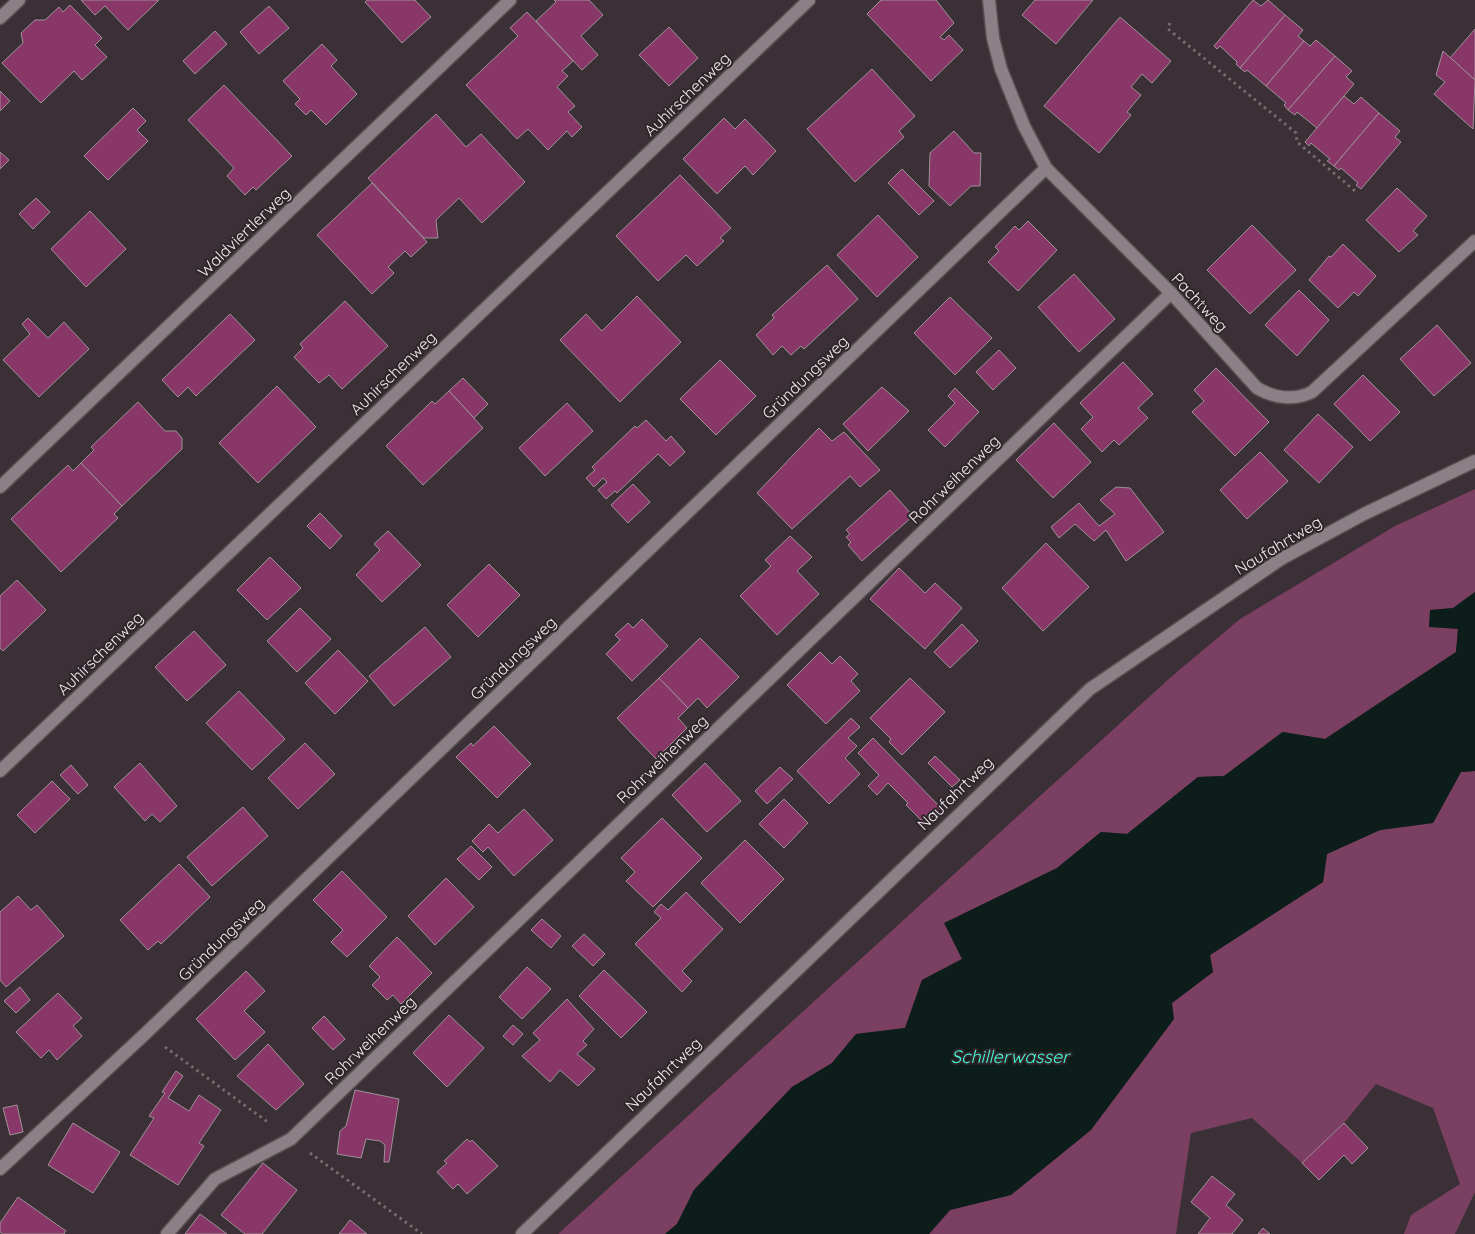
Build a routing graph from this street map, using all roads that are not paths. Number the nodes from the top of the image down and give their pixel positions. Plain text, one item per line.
1 (19, 0) edge
2 (510, 0) edge
3 (809, 0) edge
4 (989, 0) edge
5 (0, 18) edge
6 (1046, 168) junction
7 (1475, 241) edge
8 (1171, 293) junction
9 (1475, 461) edge
10 (0, 487) edge
11 (0, 770) edge
12 (0, 1169) edge
13 (167, 1234) edge
14 (522, 1234) edge

1 - 5 street
2 - 10 street, Waldviertlerweg
3 - 11 street, Auhirschenweg
4 - 6 street, Pachtweg
6 - 8 street, Pachtweg
6 - 12 street, Gründungsweg
7 - 8 street, Pachtweg
8 - 13 street, Rohrweihenweg
9 - 14 street, Naufahrtweg

